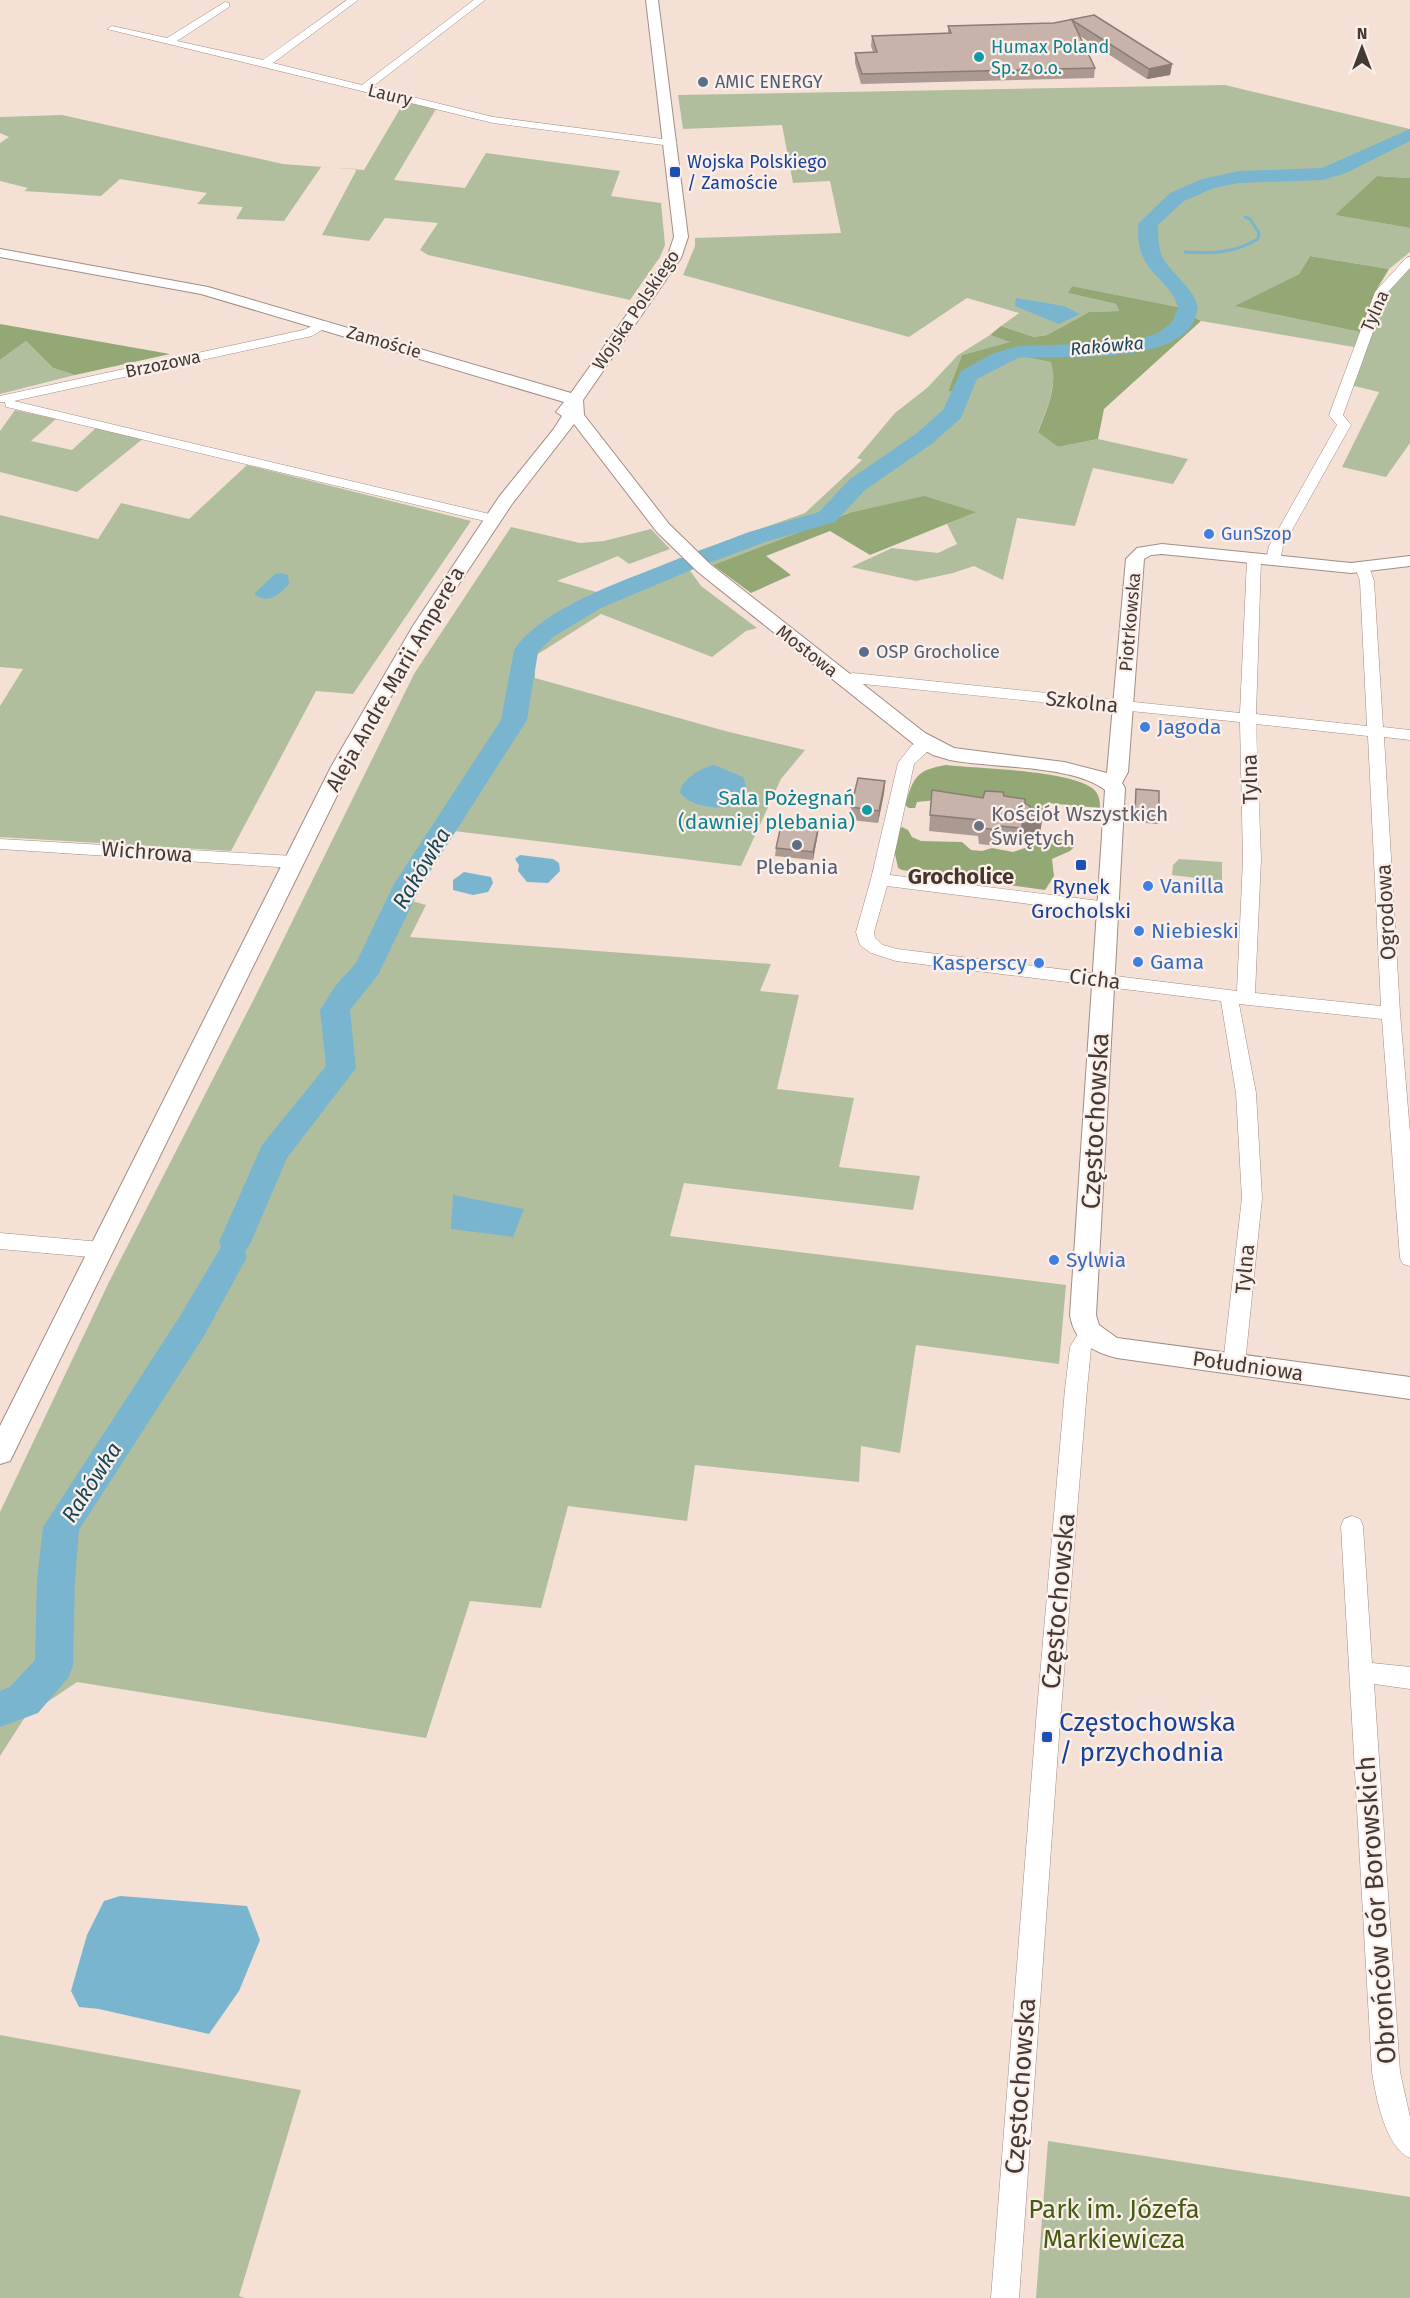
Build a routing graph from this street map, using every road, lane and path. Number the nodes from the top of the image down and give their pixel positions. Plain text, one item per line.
1 (353, 0) edge
2 (480, 0) edge
3 (652, 0) edge
4 (225, 5) dead end
5 (112, 30) dead end
6 (168, 42) junction
7 (265, 64) junction
8 (364, 88) junction
9 (671, 143) junction
10 (0, 253) edge
11 (1410, 261) edge
12 (324, 326) junction
13 (6, 400) edge
14 (575, 400) junction
15 (0, 418) edge
16 (560, 433) junction
17 (588, 433) junction
18 (505, 501) junction
19 (493, 519) junction
20 (1264, 560) junction
21 (1410, 561) edge
22 (1362, 567) junction
23 (844, 680) junction
24 (898, 683) junction
25 (877, 706) junction
26 (1123, 706) junction
27 (1248, 719) junction
28 (1376, 731) junction
29 (1410, 735) edge
30 (927, 744) junction
31 (1112, 783) junction
32 (0, 844) edge
33 (294, 862) junction
34 (880, 879) junction
35 (1108, 908) junction
36 (1104, 980) junction
37 (1237, 997) junction
38 (1391, 1014) junction
39 (0, 1241) edge
40 (101, 1250) junction
41 (1410, 1258) edge
42 (1089, 1333) junction
43 (1234, 1364) junction
44 (1410, 1388) edge
45 (0, 1454) edge
46 (1352, 1526) dead end
47 (1361, 1672) junction
48 (1410, 1678) edge
49 (1410, 2144) edge
50 (1005, 2298) edge

1 - 7 street
2 - 8 street
3 - 9 street, Wojska Polskiego
4 - 6 street
5 - 6 street, Laury
6 - 7 street, Laury
7 - 8 street, Laury
8 - 9 street, Laury
9 - 14 street, Wojska Polskiego
10 - 12 street, Zamoście
11 - 20 street, Tylna
12 - 13 street, Brzozowa
12 - 14 street, Zamoście
13 - 15 street
13 - 19 street
14 - 16 street, Aleja Andre Marii Ampere'a
14 - 17 street
14 - 18 street, Aleja Andre Marii Ampere'a
16 - 17 street
16 - 18 street, Aleja Andre Marii Ampere'a
17 - 23 street, Mostowa
18 - 19 street, Aleja Andre Marii Ampere'a
19 - 33 street, Aleja Andre Marii Ampere'a
20 - 22 street, Piotrkowska
20 - 26 street, Piotrkowska
20 - 27 street, Tylna
21 - 22 street, Piotrkowska
22 - 28 street, Ogrodowa
23 - 24 street, Szkolna
23 - 25 street, Mostowa
24 - 25 street
24 - 26 street, Szkolna
25 - 30 street, Mostowa
26 - 27 street, Szkolna
26 - 31 street, Piotrkowska
27 - 28 street, Szkolna
27 - 37 street, Tylna
28 - 29 street, Szkolna
28 - 38 street, Ogrodowa
30 - 31 street
30 - 34 street
31 - 35 street
32 - 33 street, Wichrowa
33 - 40 street, Aleja Andre Marii Ampere'a
34 - 35 street
34 - 36 street, Cicha
35 - 36 street
36 - 37 street, Cicha
36 - 42 street, Częstochowska
37 - 38 street, Cicha
37 - 43 street, Tylna
38 - 41 street, Ogrodowa
39 - 40 street
40 - 45 street, Aleja Andre Marii Ampere'a
42 - 43 street, Południowa
42 - 50 street, Częstochowska
43 - 44 street, Południowa
46 - 47 street, Obrońców Gór Borowskich
47 - 48 street
47 - 49 street, Obrońców Gór Borowskich

